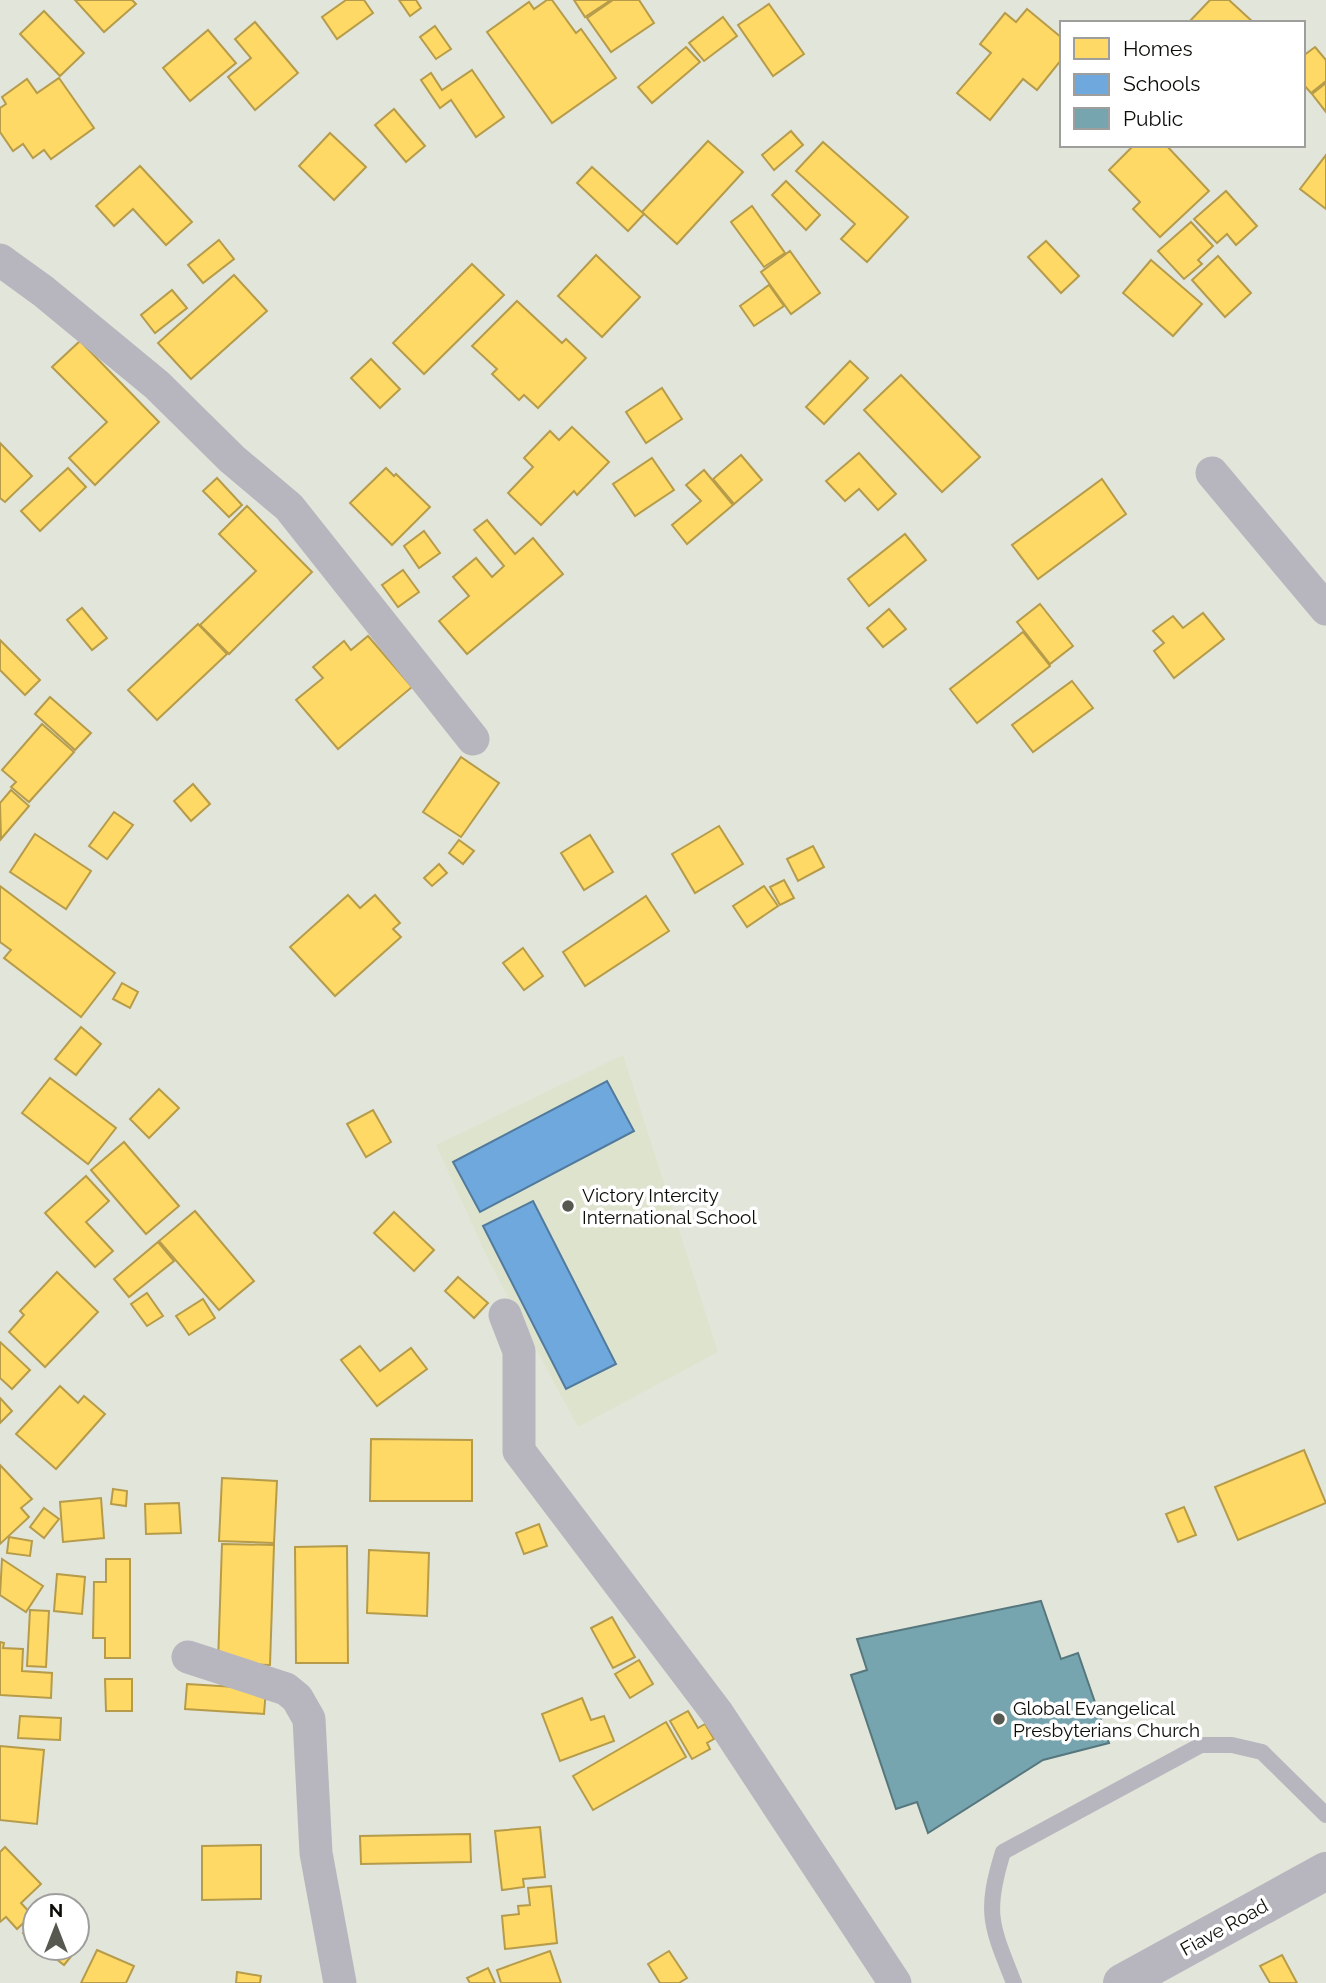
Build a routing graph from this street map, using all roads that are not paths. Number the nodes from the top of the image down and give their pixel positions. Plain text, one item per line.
1 (0, 260) edge
2 (1212, 472) dead end
3 (1326, 609) edge
4 (473, 739) dead end
5 (505, 1315) dead end
6 (188, 1657) dead end
7 (1326, 1815) edge
8 (1326, 1871) edge
9 (340, 1983) edge
10 (895, 1983) edge
11 (1014, 1983) edge
12 (1122, 1983) edge

1 - 4 street
2 - 3 street
5 - 10 street
6 - 9 street
7 - 11 lane
8 - 12 street, Fiave Road

